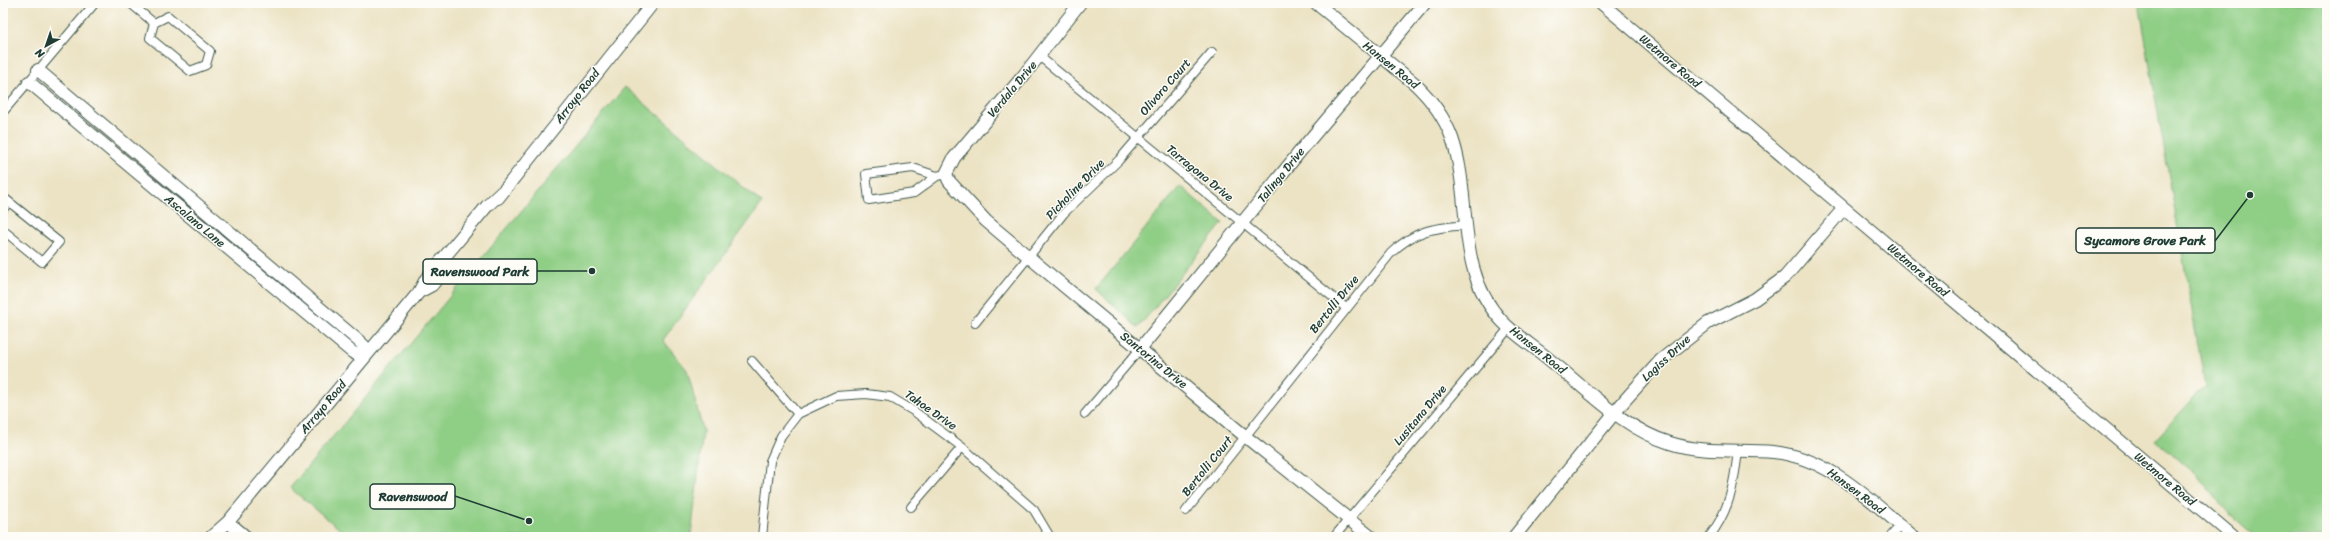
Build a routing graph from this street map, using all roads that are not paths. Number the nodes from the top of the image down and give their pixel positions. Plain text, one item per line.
1 (130, 3) edge
2 (653, 3) edge
3 (1080, 3) edge
4 (1316, 3) edge
5 (1425, 3) edge
6 (1601, 3) edge
7 (94, 4) edge
8 (154, 23) junction
9 (1212, 52) dead end
10 (1039, 56) junction
11 (1380, 57) junction
12 (38, 70) junction
13 (29, 82) junction
14 (3, 112) edge
15 (1137, 137) junction
16 (941, 175) junction
17 (6, 199) edge
18 (1844, 208) junction
19 (3, 209) edge
20 (1242, 223) junction
21 (1466, 225) junction
22 (3, 230) edge
23 (1030, 258) junction
24 (1346, 308) junction
25 (975, 323) dead end
26 (1510, 327) junction
27 (1140, 349) junction
28 (366, 355) junction
29 (752, 361) dead end
30 (1615, 413) junction
31 (798, 414) junction
32 (1086, 414) dead end
33 (1246, 437) junction
34 (962, 447) junction
35 (1738, 451) junction
36 (911, 507) dead end
37 (1186, 511) dead end
38 (1349, 518) junction
39 (228, 522) junction
40 (1900, 526) junction
41 (211, 537) edge
42 (221, 537) edge
43 (246, 537) edge
44 (762, 537) edge
45 (1050, 537) edge
46 (1334, 537) edge
47 (1371, 537) edge
48 (1514, 537) edge
49 (1709, 537) edge
50 (1890, 537) edge
51 (1914, 537) edge
52 (2234, 537) edge

1 - 8 street
2 - 28 street, Arroyo Road
3 - 10 street, Verdala Drive
4 - 11 street, Hansen Road
5 - 11 street, Talinga Drive
6 - 18 street, Wetmore Road
7 - 12 street
8 - 8 street
9 - 15 street, Olivoro Court
10 - 15 street, Tarragona Drive
10 - 16 street, Verdala Drive
11 - 20 street, Talinga Drive
11 - 21 street, Hansen Road
12 - 13 street
12 - 28 street, Ascalano Lane
13 - 14 street
13 - 28 street, Ascalano Lane
15 - 20 street, Tarragona Drive
15 - 23 street, Picholine Drive
16 - 16 street
16 - 23 street, Santorina Drive
17 - 19 street
17 - 22 street
18 - 30 street, Lagiss Drive
18 - 52 street, Wetmore Road
20 - 24 street, Tarragona Drive
20 - 27 street, Talinga Drive
21 - 24 street, Bertolli Drive
21 - 26 street, Hansen Road
23 - 25 street, Picholine Drive
23 - 27 street, Santorina Drive
24 - 33 street, Bertolli Drive
26 - 30 street, Hansen Road
26 - 38 street, Lusitana Drive
27 - 32 street
27 - 33 street, Santorina Drive
28 - 39 street, Arroyo Road
29 - 31 street
30 - 35 street, Hansen Road
30 - 48 street, Lagiss Drive
31 - 34 street, Tahoe Drive
31 - 44 street, Tahoe Drive
33 - 37 street, Bertolli Court
33 - 38 street, Santorina Drive
34 - 36 street
34 - 45 street, Tahoe Drive
35 - 40 street, Hansen Road
35 - 49 street
38 - 46 street, Lusitana Drive
38 - 47 street, Santorina Drive
39 - 41 street, Arroyo Road
39 - 42 street, Arroyo Road
39 - 43 street
40 - 50 street
40 - 51 street, Hansen Road

